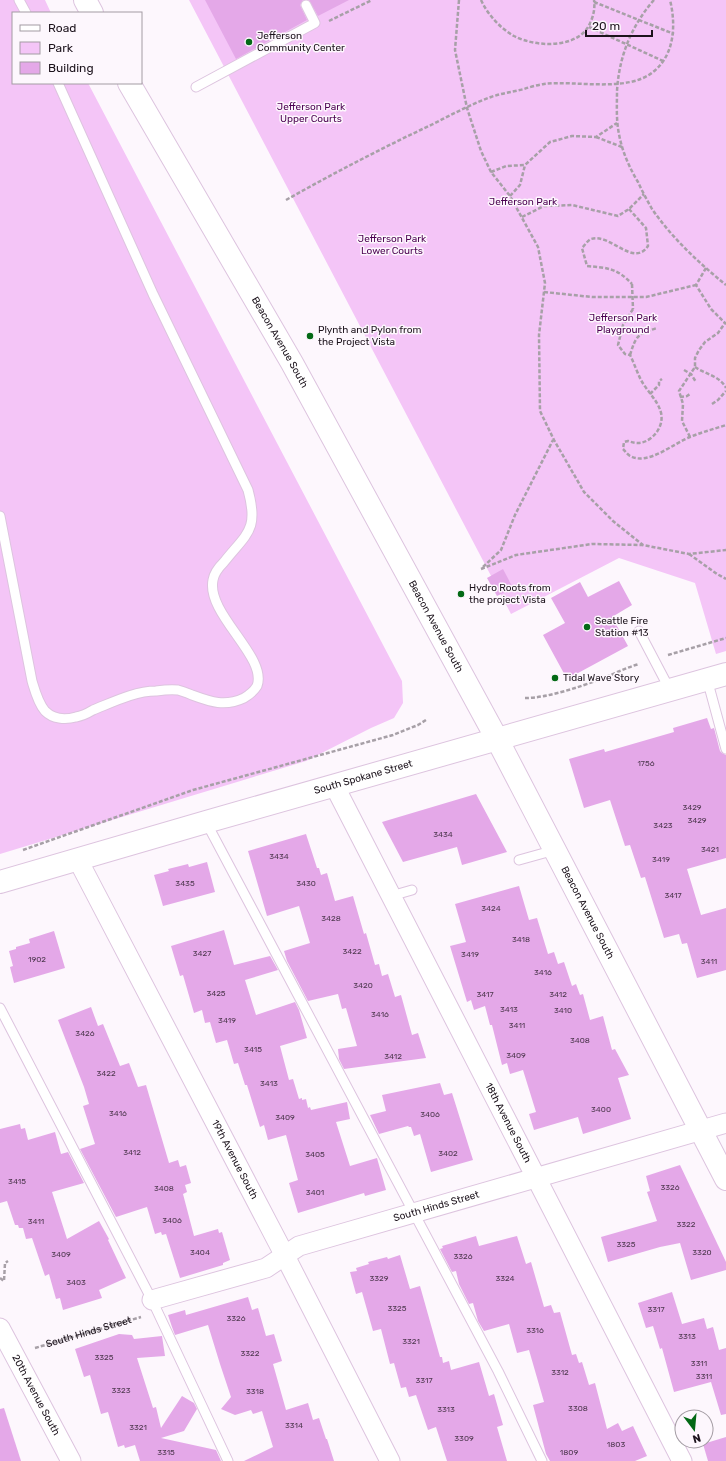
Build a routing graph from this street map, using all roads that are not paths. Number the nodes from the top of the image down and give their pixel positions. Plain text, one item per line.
1 (19, 0) edge
2 (85, 0) edge
3 (306, 5) dead end
4 (25, 12) edge
5 (91, 12) edge
6 (58, 84) edge
7 (130, 84) edge
8 (196, 87) dead end
9 (0, 516) edge
10 (639, 631) dead end
11 (717, 677) edge
12 (670, 690) junction
13 (497, 739) junction
14 (726, 749) edge
15 (334, 785) junction
16 (206, 822) junction
17 (555, 850) junction
18 (78, 860) junction
19 (519, 860) dead end
20 (0, 882) edge
21 (412, 890) dead end
22 (391, 896) junction
23 (0, 1008) edge
24 (726, 1122) edge
25 (701, 1130) junction
26 (535, 1177) junction
27 (726, 1179) edge
28 (412, 1213) junction
29 (284, 1256) junction
30 (150, 1308) junction
31 (1, 1335) edge
32 (71, 1461) edge
33 (228, 1461) edge
34 (390, 1461) edge
35 (542, 1461) edge
36 (682, 1461) edge

1 - 4 lane
2 - 5 main road
3 - 8 lane
6 - 9 lane
7 - 13 main road, Beacon Avenue South
10 - 12 lane
11 - 12 main road, South Spokane Street
11 - 14 lane
12 - 13 main road, South Spokane Street
13 - 15 main road, South Spokane Street
13 - 17 main road, Beacon Avenue South
15 - 16 main road, South Spokane Street
15 - 22 street, 18th Avenue South
16 - 18 main road, South Spokane Street
16 - 28 lane
17 - 19 lane
17 - 25 main road, Beacon Avenue South
18 - 20 main road, South Spokane Street
18 - 29 street, 19th Avenue South
21 - 22 lane
22 - 26 street, 18th Avenue South
23 - 30 lane
24 - 25 street, South Hinds Street
25 - 26 street, South Hinds Street
25 - 27 main road, Beacon Avenue South
26 - 28 street, South Hinds Street
26 - 36 street, 18th Avenue South
28 - 29 street, South Hinds Street
28 - 35 lane
29 - 30 street, South Hinds Street
29 - 34 street, 19th Avenue South
30 - 33 lane
31 - 32 street, 20th Avenue South

